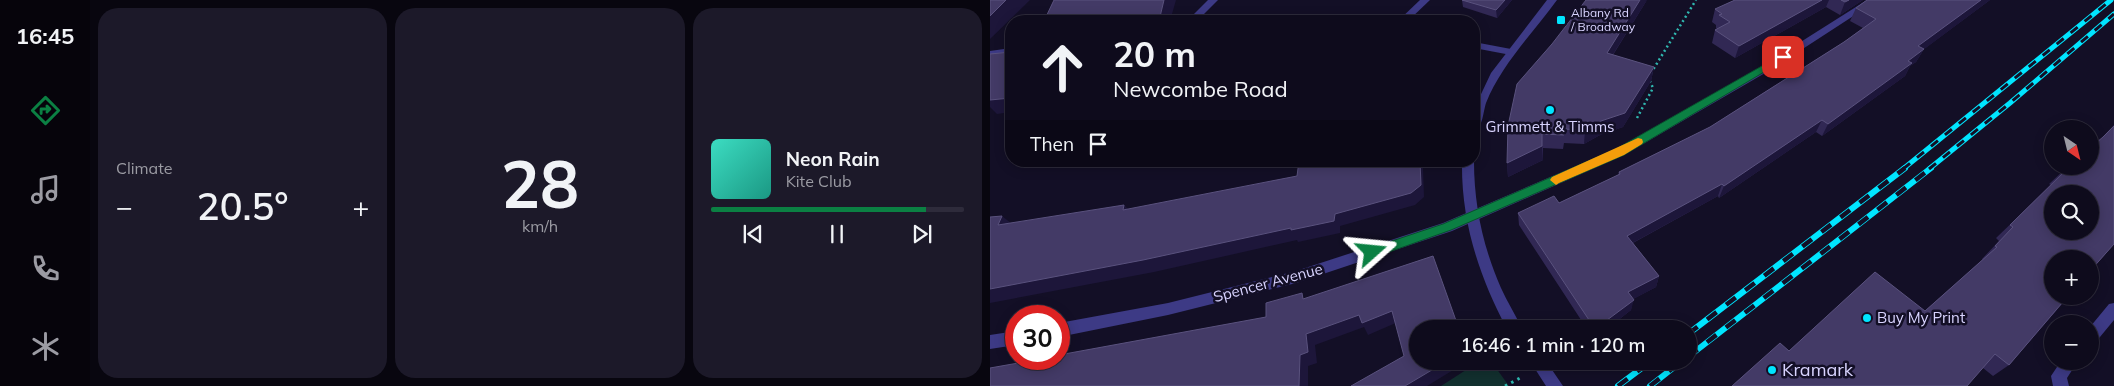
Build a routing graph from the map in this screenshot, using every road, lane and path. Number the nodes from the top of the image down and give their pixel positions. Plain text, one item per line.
1 (1213, 0) edge
2 (1425, 0) edge
3 (1552, 0) edge
4 (1696, 0) edge
5 (1873, 0) edge
6 (1198, 15) edge
7 (1409, 15) edge
8 (1480, 46) edge
9 (1005, 52) edge
10 (1511, 52) junction
11 (990, 54) edge
12 (1480, 106) edge
13 (1620, 152) junction
14 (1468, 167) edge
15 (1472, 216) junction
16 (2114, 309) edge
17 (1510, 320) edge
18 (2099, 327) edge
19 (1070, 328) edge
20 (1005, 340) edge
21 (990, 342) edge
22 (1543, 370) edge
23 (2064, 370) edge
24 (1555, 386) edge
25 (2062, 386) edge

1 - 6 street
2 - 7 street
3 - 10 street
4 - 13 path
5 - 13 street, Spencer Avenue
8 - 10 street
9 - 11 street
10 - 12 street
13 - 15 street, Spencer Avenue
14 - 15 street
15 - 17 street
15 - 19 street, Spencer Avenue
16 - 18 street
20 - 21 street
22 - 24 street
23 - 25 street

